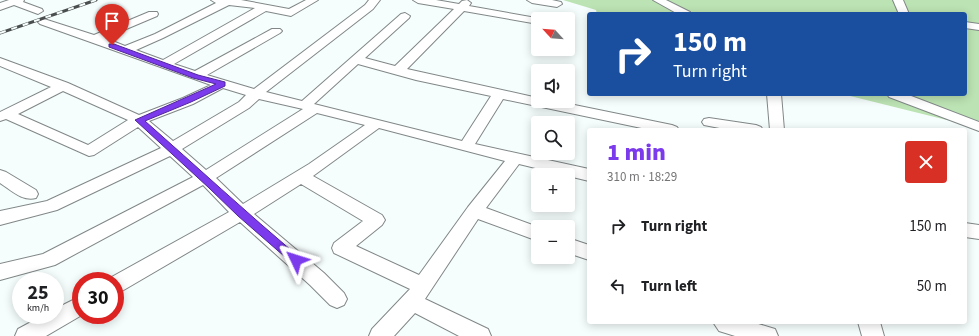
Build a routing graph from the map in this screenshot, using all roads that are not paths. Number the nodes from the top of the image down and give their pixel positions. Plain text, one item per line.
1 (214, 0) edge
2 (313, 0) edge
3 (375, 0) edge
4 (419, 0) edge
5 (532, 0) edge
6 (658, 0) edge
7 (898, 0) edge
8 (17, 1) edge
9 (226, 2) junction
10 (262, 4) edge
11 (464, 4) edge
12 (0, 7) edge
13 (551, 12) edge
14 (682, 12) edge
15 (903, 12) edge
16 (153, 14) dead end
17 (405, 16) dead end
18 (531, 19) edge
19 (967, 25) edge
20 (979, 27) edge
21 (276, 31) dead end
22 (94, 39) junction
23 (125, 50) junction
24 (358, 60) junction
25 (0, 62) edge
26 (164, 64) junction
27 (399, 70) junction
28 (196, 76) junction
29 (222, 84) junction
30 (62, 86) junction
31 (500, 93) junction
32 (256, 94) junction
33 (774, 96) edge
34 (899, 96) edge
35 (310, 106) junction
36 (3, 115) edge
37 (139, 120) junction
38 (709, 122) dead end
39 (377, 123) junction
40 (979, 127) edge
41 (663, 128) edge
42 (744, 128) edge
43 (777, 128) edge
44 (466, 147) junction
45 (171, 149) junction
46 (516, 159) junction
47 (587, 175) edge
48 (0, 176) edge
49 (301, 177) junction
50 (204, 178) junction
51 (30, 194) dead end
52 (474, 211) junction
53 (241, 213) junction
54 (0, 218) edge
55 (967, 230) edge
56 (531, 231) edge
57 (979, 232) edge
58 (575, 248) edge
59 (587, 252) edge
60 (0, 272) edge
61 (124, 280) edge
62 (418, 294) junction
63 (337, 299) dead end
64 (72, 310) edge
65 (726, 324) edge
66 (870, 324) edge
67 (26, 336) edge
68 (380, 336) edge
69 (480, 336) edge
70 (767, 336) edge
71 (873, 336) edge

1 - 9 street
2 - 10 street
3 - 32 street
4 - 11 street
5 - 13 street
6 - 14 street
7 - 15 street
8 - 12 street
8 - 22 street
9 - 10 street
9 - 23 street
10 - 26 street
11 - 18 street
11 - 27 street
16 - 22 street
17 - 24 street
19 - 20 street
21 - 28 street
22 - 23 street
23 - 26 street
24 - 27 street
24 - 35 street
25 - 30 street
26 - 28 street
27 - 31 street
28 - 29 street
29 - 32 street
29 - 37 street
30 - 36 street
30 - 37 street
31 - 41 street
31 - 44 street
32 - 35 street
32 - 45 street
33 - 43 street
34 - 40 street
35 - 39 street
35 - 50 street
36 - 37 street
37 - 45 street
38 - 42 street
39 - 44 street
39 - 49 street
44 - 46 street
45 - 50 street
45 - 54 street
46 - 47 street
46 - 52 street
48 - 51 street
49 - 53 street
49 - 62 street
50 - 53 street
50 - 60 street
52 - 56 street
52 - 62 street
53 - 61 street
53 - 63 street
55 - 57 street
58 - 59 street
62 - 68 street
62 - 69 street
64 - 67 street
65 - 70 street
66 - 71 street

